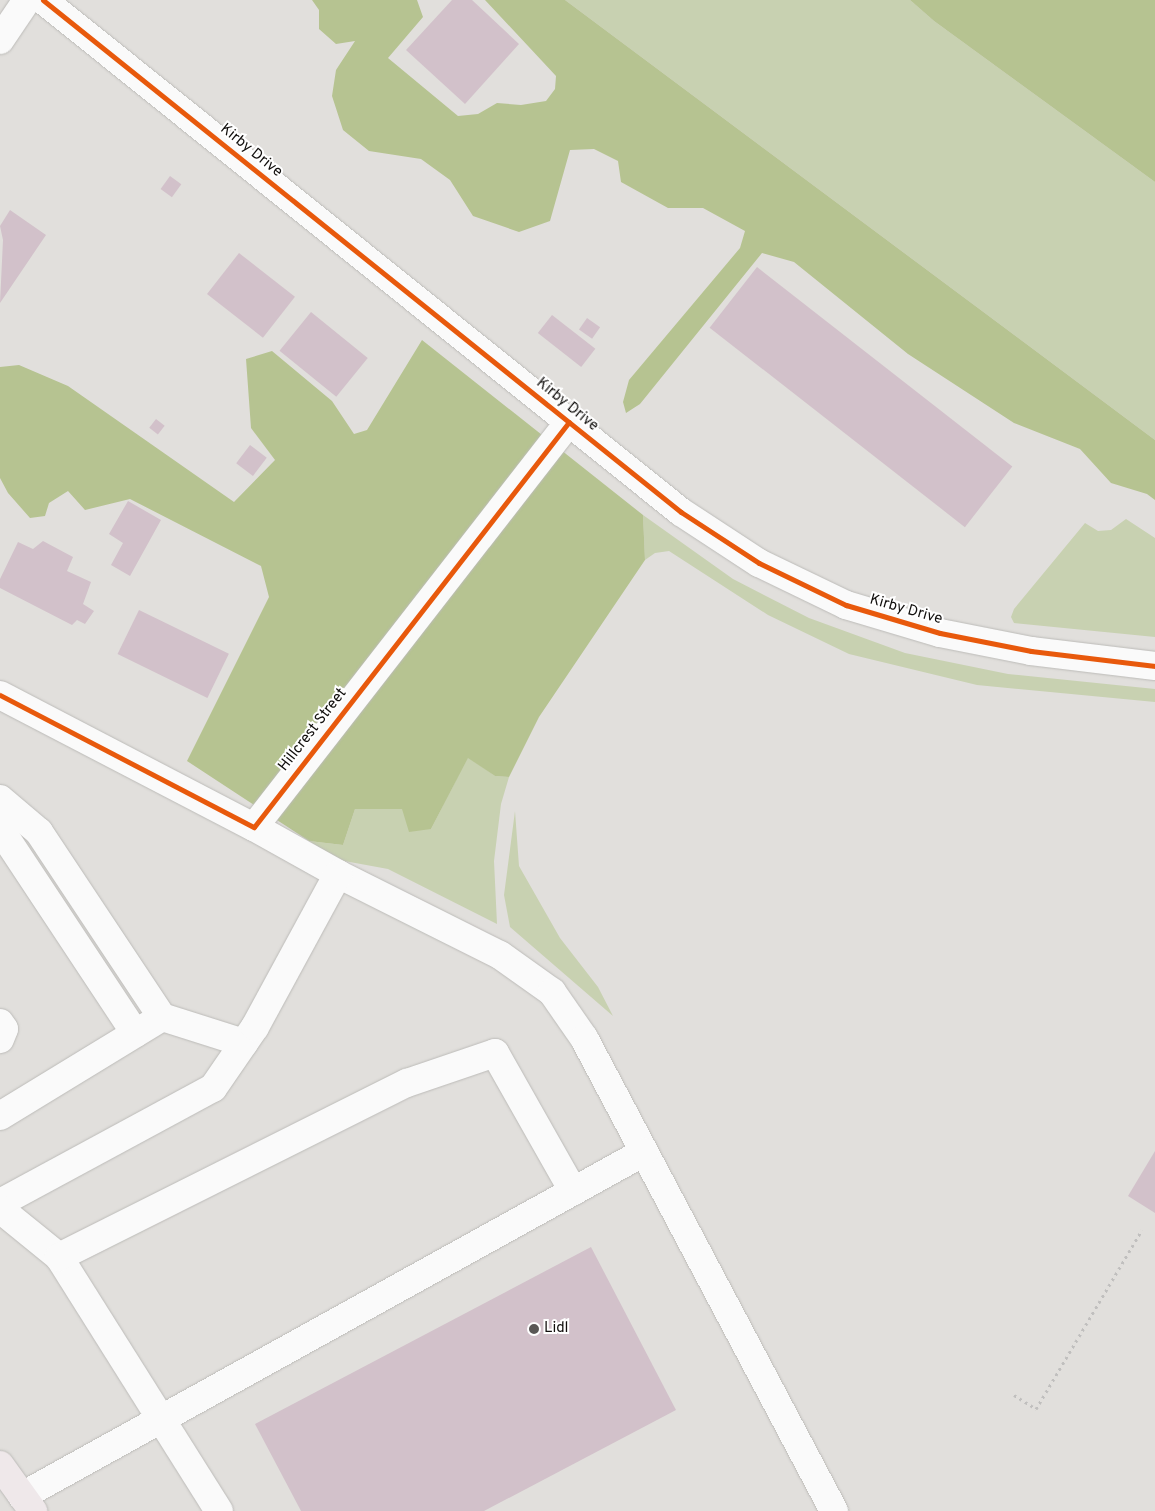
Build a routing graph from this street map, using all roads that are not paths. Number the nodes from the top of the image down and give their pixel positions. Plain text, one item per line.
1 (27, 0) edge
2 (43, 0) edge
3 (0, 40) edge
4 (569, 422) junction
5 (1155, 666) edge
6 (0, 695) edge
7 (0, 799) edge
8 (254, 827) junction
9 (0, 829) edge
10 (338, 874) junction
11 (162, 1017) junction
12 (0, 1023) edge
13 (135, 1033) junction
14 (0, 1039) edge
15 (244, 1043) junction
16 (0, 1116) edge
17 (644, 1152) junction
18 (573, 1191) junction
19 (0, 1203) edge
20 (0, 1209) edge
21 (59, 1257) junction
22 (162, 1418) junction
23 (0, 1465) edge
24 (28, 1503) edge
25 (219, 1511) edge
26 (834, 1511) edge

1 - 3 street
2 - 4 street, Kirby Drive
4 - 5 street, Kirby Drive
4 - 8 street, Hillcrest Street
6 - 8 street
7 - 11 street
8 - 10 street
9 - 13 street
10 - 15 street
10 - 17 street
11 - 13 street
11 - 15 street
12 - 14 street
13 - 16 street
15 - 19 street
17 - 18 street
17 - 26 street
18 - 21 street
18 - 22 street
20 - 21 street
21 - 22 street
22 - 24 street
22 - 25 street
23 - 24 highway

